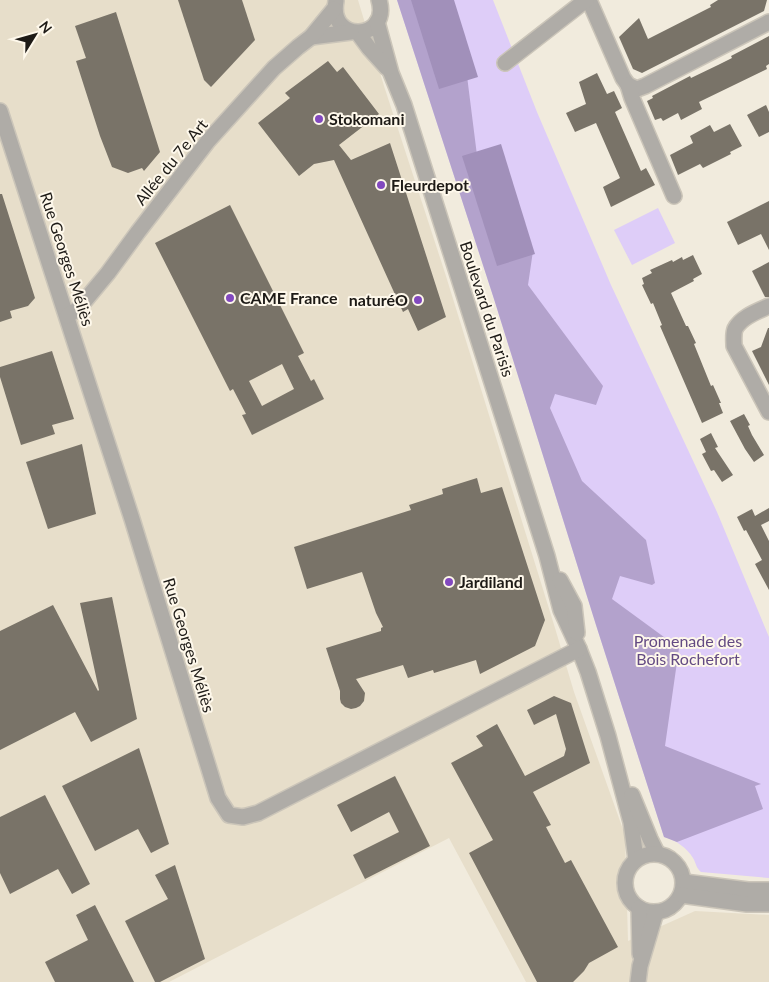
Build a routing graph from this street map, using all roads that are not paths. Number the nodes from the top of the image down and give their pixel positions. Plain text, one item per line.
1 (379, 0) edge
2 (588, 0) edge
3 (335, 4) edge
4 (377, 22) junction
5 (769, 22) edge
6 (354, 32) junction
7 (311, 37) junction
8 (505, 63) dead end
9 (391, 73) junction
10 (628, 84) junction
11 (0, 110) edge
12 (674, 196) dead end
13 (769, 306) edge
14 (67, 316) junction
15 (769, 412) edge
16 (580, 649) junction
17 (608, 736) junction
18 (658, 853) junction
19 (636, 859) junction
20 (682, 889) junction
21 (769, 890) edge
22 (769, 904) edge
23 (639, 908) junction
24 (656, 912) junction
25 (640, 966) junction
26 (638, 982) edge

1 - 4 street
2 - 8 street
2 - 10 street
3 - 6 street, Boulevard du Parisis
3 - 7 street, Allée du 7e Art
4 - 6 street
4 - 9 street, Boulevard du Parisis
5 - 10 street
6 - 7 street
6 - 9 street, Boulevard du Parisis
7 - 14 street, Allée du 7e Art
9 - 16 street, Boulevard du Parisis
10 - 12 street
11 - 14 street, Rue Georges Méliès
13 - 15 street
14 - 16 street, Rue Georges Méliès
16 - 17 street, Boulevard du Parisis
17 - 18 street, Boulevard du Parisis
17 - 19 street, Boulevard du Parisis
18 - 19 street
18 - 20 street
19 - 23 street
20 - 21 street
20 - 22 street
20 - 24 street
23 - 24 street
23 - 25 street
24 - 25 street
25 - 26 street

